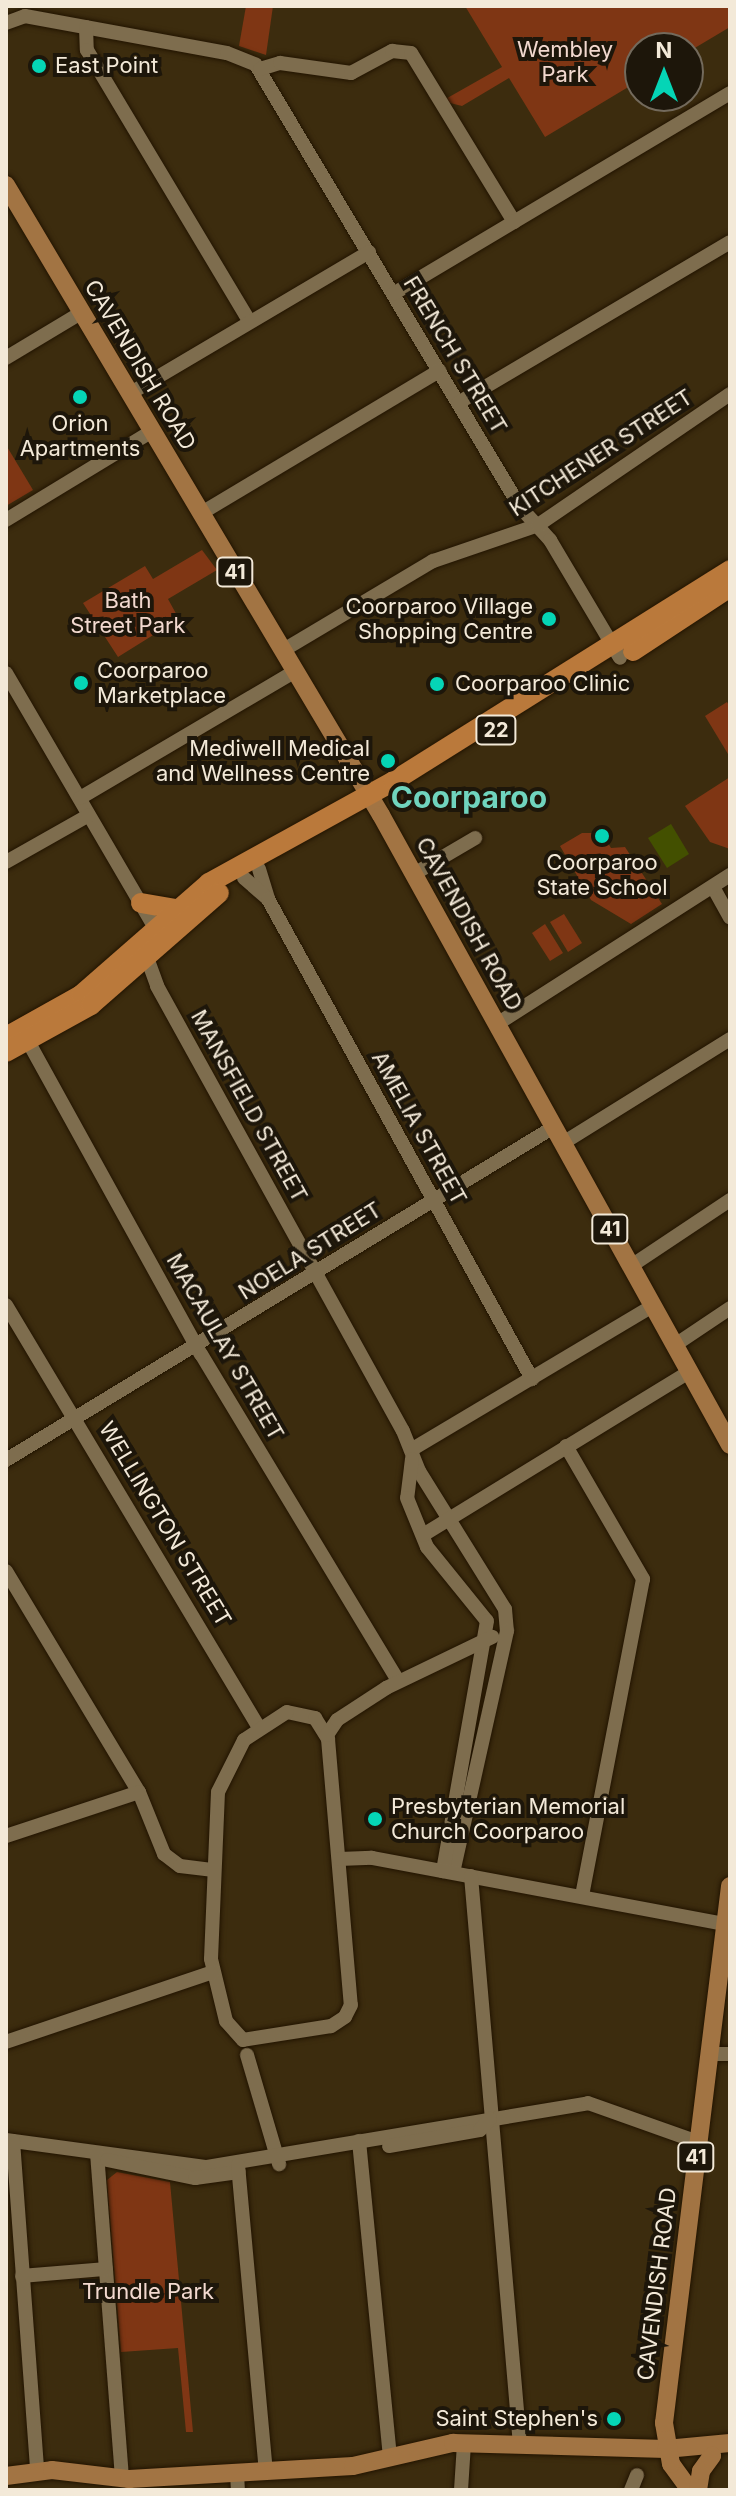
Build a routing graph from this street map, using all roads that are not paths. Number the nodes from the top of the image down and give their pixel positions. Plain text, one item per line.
1 (6, 23) edge
2 (86, 27) junction
3 (260, 69) junction
4 (730, 93) edge
5 (8, 192) edge
6 (514, 222) junction
7 (730, 242) edge
8 (369, 252) junction
9 (393, 294) junction
10 (81, 313) junction
11 (249, 321) junction
12 (6, 358) edge
13 (439, 371) junction
14 (129, 394) junction
15 (730, 394) edge
16 (458, 403) junction
17 (151, 432) junction
18 (200, 514) junction
19 (6, 520) edge
20 (538, 525) junction
21 (730, 570) edge
22 (730, 587) edge
23 (282, 651) junction
24 (616, 652) junction
25 (294, 672) junction
26 (6, 673) edge
27 (80, 798) junction
28 (371, 800) junction
29 (89, 815) junction
30 (475, 838) dead end
31 (6, 862) edge
32 (252, 874) junction
33 (414, 874) junction
34 (730, 875) edge
35 (713, 887) junction
36 (141, 903) junction
37 (174, 909) junction
38 (730, 918) edge
39 (158, 933) junction
40 (140, 961) junction
41 (497, 1024) junction
42 (19, 1036) edge
43 (730, 1039) edge
44 (6, 1052) edge
45 (559, 1135) junction
46 (730, 1200) edge
47 (434, 1201) junction
48 (631, 1266) junction
49 (316, 1274) junction
50 (6, 1305) edge
51 (653, 1306) junction
52 (730, 1308) edge
53 (675, 1345) junction
54 (198, 1346) junction
55 (689, 1372) junction
56 (532, 1379) junction
57 (75, 1420) junction
58 (730, 1445) edge
59 (566, 1446) junction
60 (412, 1454) junction
61 (6, 1460) edge
62 (447, 1517) junction
63 (423, 1535) junction
64 (6, 1571) edge
65 (506, 1635) junction
66 (486, 1638) junction
67 (398, 1681) junction
68 (259, 1727) junction
69 (327, 1735) junction
70 (139, 1792) junction
71 (6, 1836) edge
72 (339, 1859) junction
73 (214, 1870) junction
74 (448, 1872) junction
75 (471, 1876) junction
76 (730, 1886) edge
77 (582, 1896) junction
78 (725, 1924) junction
79 (213, 1972) junction
80 (6, 2042) edge
81 (709, 2054) junction
82 (730, 2054) edge
83 (247, 2055) dead end
84 (490, 2119) junction
85 (9, 2140) edge
86 (698, 2142) junction
87 (360, 2146) junction
88 (97, 2153) junction
89 (278, 2160) junction
90 (238, 2167) junction
91 (106, 2269) junction
92 (22, 2276) junction
93 (464, 2443) junction
94 (730, 2443) edge
95 (520, 2445) junction
96 (721, 2454) edge
97 (668, 2455) junction
98 (390, 2457) junction
99 (37, 2471) junction
100 (266, 2471) junction
101 (637, 2475) dead end
102 (6, 2476) edge
103 (122, 2479) junction
104 (232, 2482) edge
105 (172, 2483) edge
106 (461, 2490) edge
107 (631, 2490) edge
108 (690, 2490) edge
109 (698, 2490) edge

1 - 2 street
2 - 3 street
2 - 11 street
3 - 6 street
3 - 8 street, FRENCH STREET
4 - 6 street
5 - 10 main road, CAVENDISH ROAD / 41
6 - 9 street
7 - 16 street
8 - 9 street, FRENCH STREET
8 - 11 street
9 - 13 street, FRENCH STREET
10 - 12 street
10 - 14 main road, CAVENDISH ROAD / 41
11 - 14 street
13 - 16 street, FRENCH STREET
13 - 18 street
14 - 17 main road, CAVENDISH ROAD / 41
15 - 20 street, KITCHENER STREET
16 - 20 street, FRENCH STREET
17 - 18 main road, CAVENDISH ROAD / 41
17 - 19 street
18 - 23 main road, CAVENDISH ROAD / 41
20 - 23 street, KITCHENER STREET
20 - 24 street, FRENCH STREET
21 - 24 highway, 22
22 - 24 highway, 22
23 - 25 main road, CAVENDISH ROAD / 41
24 - 28 highway, 22
25 - 27 street
25 - 28 main road, CAVENDISH ROAD / 41
26 - 27 street
27 - 29 street
28 - 32 highway, 22
28 - 33 main road, CAVENDISH ROAD / 41
28 - 37 highway, 22
29 - 31 street
29 - 36 street
30 - 33 street
32 - 39 highway, 22
32 - 47 street, AMELIA STREET
33 - 41 main road, CAVENDISH ROAD / 41
34 - 35 street
35 - 38 street
35 - 41 street
36 - 37 highway
36 - 39 street
37 - 39 highway, 22
39 - 40 highway, 22
39 - 42 highway, 22
40 - 42 highway, 22
40 - 49 street, MANSFIELD STREET
41 - 45 main road, CAVENDISH ROAD / 41
42 - 44 highway, 22
42 - 54 street, MACAULAY STREET
43 - 45 street, NOELA STREET
45 - 47 street, NOELA STREET
45 - 48 main road, CAVENDISH ROAD / 41
46 - 48 street
47 - 49 street, NOELA STREET
47 - 56 street, AMELIA STREET
48 - 51 main road, CAVENDISH ROAD / 41
49 - 54 street, NOELA STREET
49 - 60 street, MANSFIELD STREET
50 - 57 street, WELLINGTON STREET
51 - 53 main road, CAVENDISH ROAD / 41
51 - 56 street
52 - 53 street
53 - 55 main road, CAVENDISH ROAD / 41
54 - 57 street, NOELA STREET
54 - 67 street, MACAULAY STREET
55 - 58 main road, CAVENDISH ROAD / 41
55 - 59 street
56 - 60 street
57 - 61 street, NOELA STREET
57 - 68 street, WELLINGTON STREET
59 - 62 street
59 - 77 street
60 - 62 street, MANSFIELD STREET
60 - 63 street
62 - 63 street
62 - 65 street, MANSFIELD STREET
63 - 66 street
64 - 70 street
65 - 66 street
65 - 74 street
66 - 67 street
66 - 74 street
67 - 69 street
68 - 69 street
68 - 73 street
69 - 72 street
70 - 71 street
70 - 73 street
72 - 74 street
72 - 79 street
73 - 79 street
74 - 75 street
75 - 77 street
75 - 84 street
76 - 78 main road, CAVENDISH ROAD / 41
77 - 78 street
78 - 81 main road, CAVENDISH ROAD / 41
79 - 80 street
81 - 82 street
81 - 86 main road, CAVENDISH ROAD / 41
83 - 89 street
84 - 86 street
84 - 87 street
84 - 95 street
85 - 88 street
85 - 92 street
86 - 97 main road, CAVENDISH ROAD / 41
87 - 89 street
87 - 98 street
88 - 90 street
88 - 91 street
89 - 90 street
90 - 100 street
91 - 92 street
91 - 103 street
92 - 99 street
93 - 95 main road
93 - 98 main road
93 - 106 street
94 - 97 main road
95 - 97 main road
96 - 97 main road
96 - 109 main road
97 - 108 main road
98 - 100 main road
99 - 102 main road
99 - 103 main road
100 - 104 main road
101 - 107 street
103 - 105 main road
104 - 105 main road

